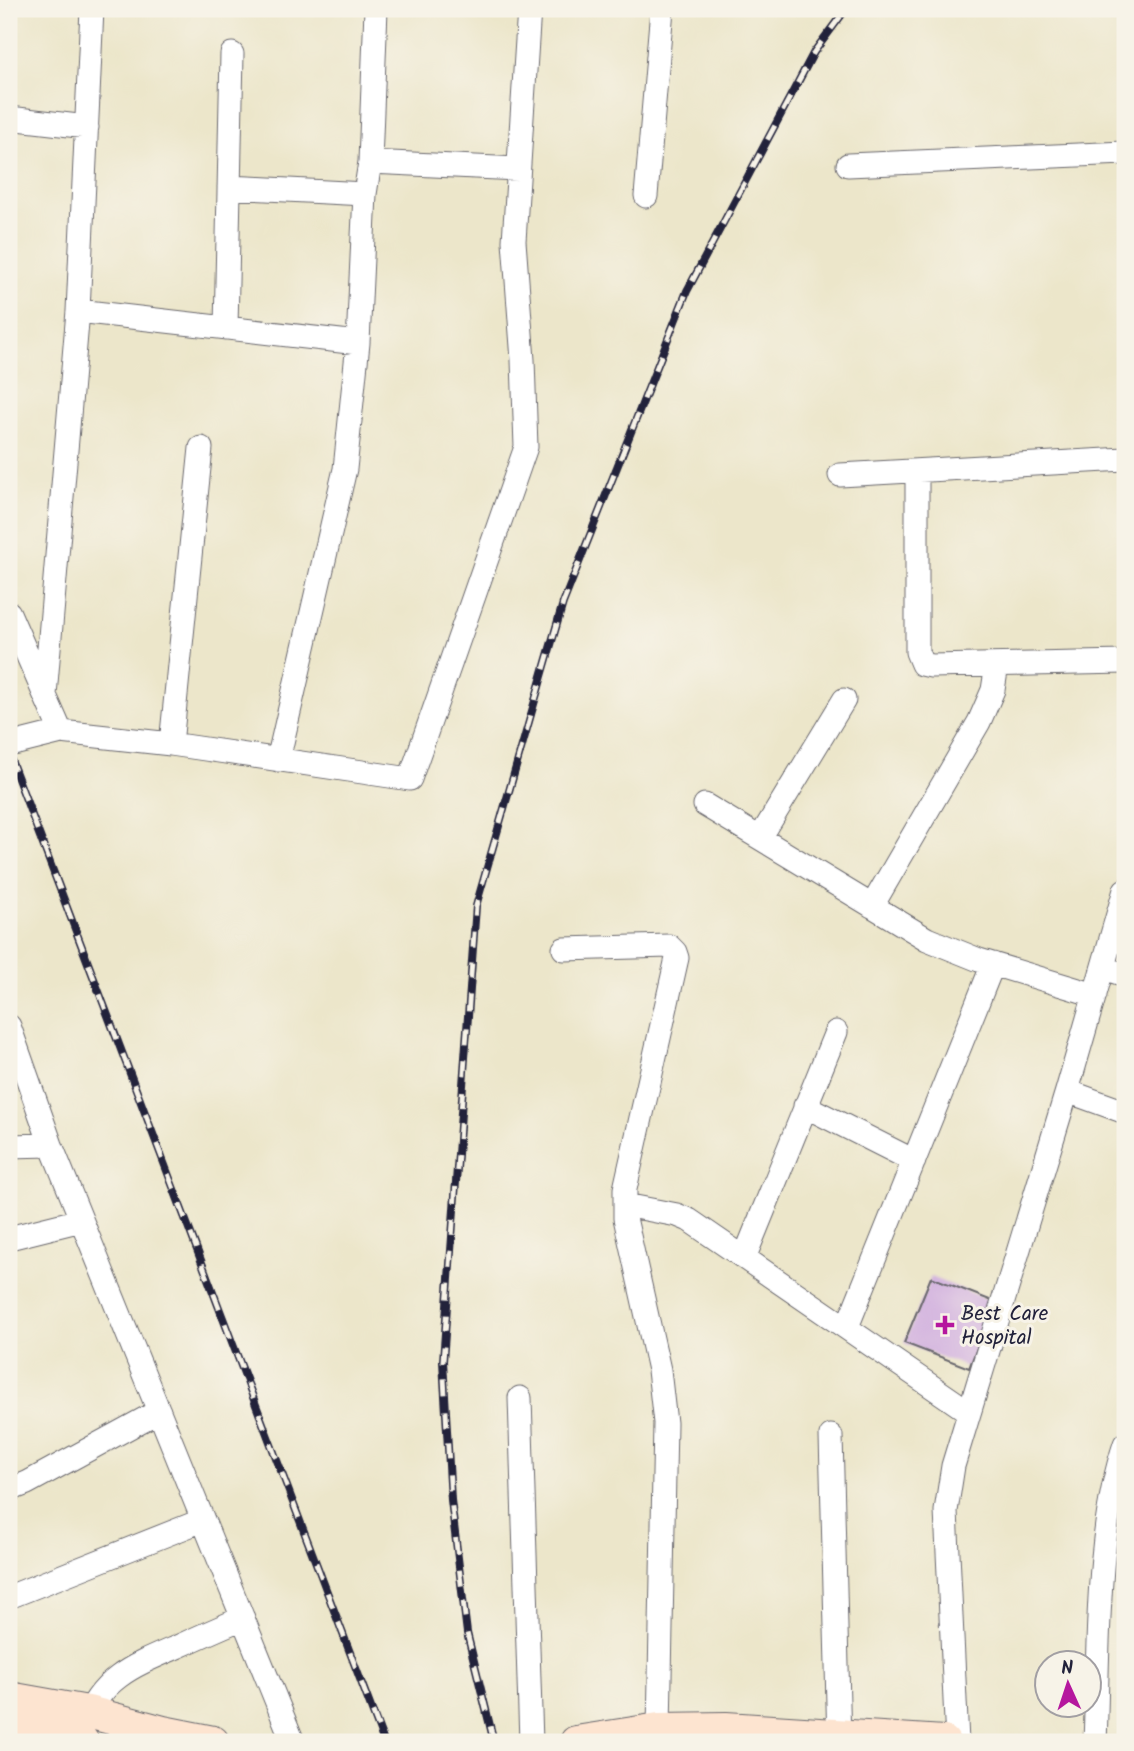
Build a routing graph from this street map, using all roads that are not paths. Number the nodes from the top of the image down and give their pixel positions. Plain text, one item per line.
1 (92, 9) edge
2 (376, 9) edge
3 (529, 9) edge
4 (662, 9) edge
5 (232, 54) dead end
6 (9, 118) edge
7 (87, 127) junction
8 (1125, 153) edge
9 (370, 162) junction
10 (848, 165) dead end
11 (518, 169) junction
12 (229, 187) junction
13 (365, 194) junction
14 (646, 196) dead end
15 (79, 311) junction
16 (226, 328) junction
17 (358, 343) junction
18 (201, 447) dead end
19 (1125, 459) edge
20 (917, 471) junction
21 (839, 475) dead end
22 (9, 613) edge
23 (1125, 662) edge
24 (997, 665) junction
25 (45, 695) junction
26 (844, 701) dead end
27 (61, 732) junction
28 (171, 744) junction
29 (9, 745) edge
30 (278, 760) junction
31 (705, 805) dead end
32 (760, 838) junction
33 (1125, 890) edge
34 (872, 906) junction
35 (564, 949) dead end
36 (993, 964) junction
37 (1103, 968) junction
38 (1125, 975) edge
39 (1095, 995) junction
40 (9, 1027) edge
41 (836, 1032) dead end
42 (1067, 1091) junction
43 (805, 1106) junction
44 (1125, 1112) edge
45 (51, 1145) junction
46 (9, 1146) edge
47 (914, 1161) junction
48 (625, 1205) junction
49 (81, 1220) junction
50 (9, 1238) edge
51 (745, 1256) junction
52 (847, 1327) junction
53 (520, 1398) dead end
54 (159, 1411) junction
55 (969, 1412) junction
56 (831, 1436) dead end
57 (1125, 1444) edge
58 (9, 1490) edge
59 (203, 1520) junction
60 (9, 1597) edge
61 (243, 1618) junction
62 (9, 1698) edge
63 (9, 1724) edge
64 (659, 1729) junction
65 (83, 1732) edge
66 (726, 1735) edge
67 (606, 1739) edge
68 (839, 1739) edge
69 (212, 1742) edge
70 (293, 1742) edge
71 (531, 1742) edge
72 (576, 1742) edge
73 (944, 1742) edge
74 (957, 1742) edge
75 (1095, 1742) edge

1 - 7 street
2 - 9 street
3 - 11 street
4 - 14 street
5 - 12 street
6 - 7 street
7 - 15 street
8 - 10 street
9 - 11 street
9 - 13 street
11 - 30 street
12 - 13 street
12 - 16 street
13 - 17 street
15 - 16 street
15 - 25 street
16 - 17 street
17 - 30 street
18 - 28 street
19 - 20 street
20 - 21 street
20 - 24 street
22 - 25 street
23 - 24 street
24 - 34 street
25 - 27 street
26 - 32 street
27 - 28 street
27 - 29 street
28 - 30 street
31 - 32 street
32 - 34 street
33 - 37 street
34 - 36 street
35 - 48 street
36 - 39 street
36 - 47 street
37 - 38 street
37 - 39 street
39 - 42 street
40 - 45 street
41 - 43 street
42 - 44 street
42 - 55 street
43 - 47 street
43 - 51 street
45 - 46 street
45 - 49 street
47 - 52 street
48 - 51 street
48 - 64 street
49 - 50 street
49 - 54 street
51 - 52 street
52 - 55 street
53 - 71 street
54 - 58 street
54 - 59 street
55 - 74 street
56 - 68 street
57 - 75 street
59 - 60 street
59 - 61 street
61 - 65 street
61 - 70 street
62 - 65 street
63 - 65 street
64 - 66 street
64 - 67 street
65 - 69 street
66 - 68 street
67 - 72 street
68 - 73 street

